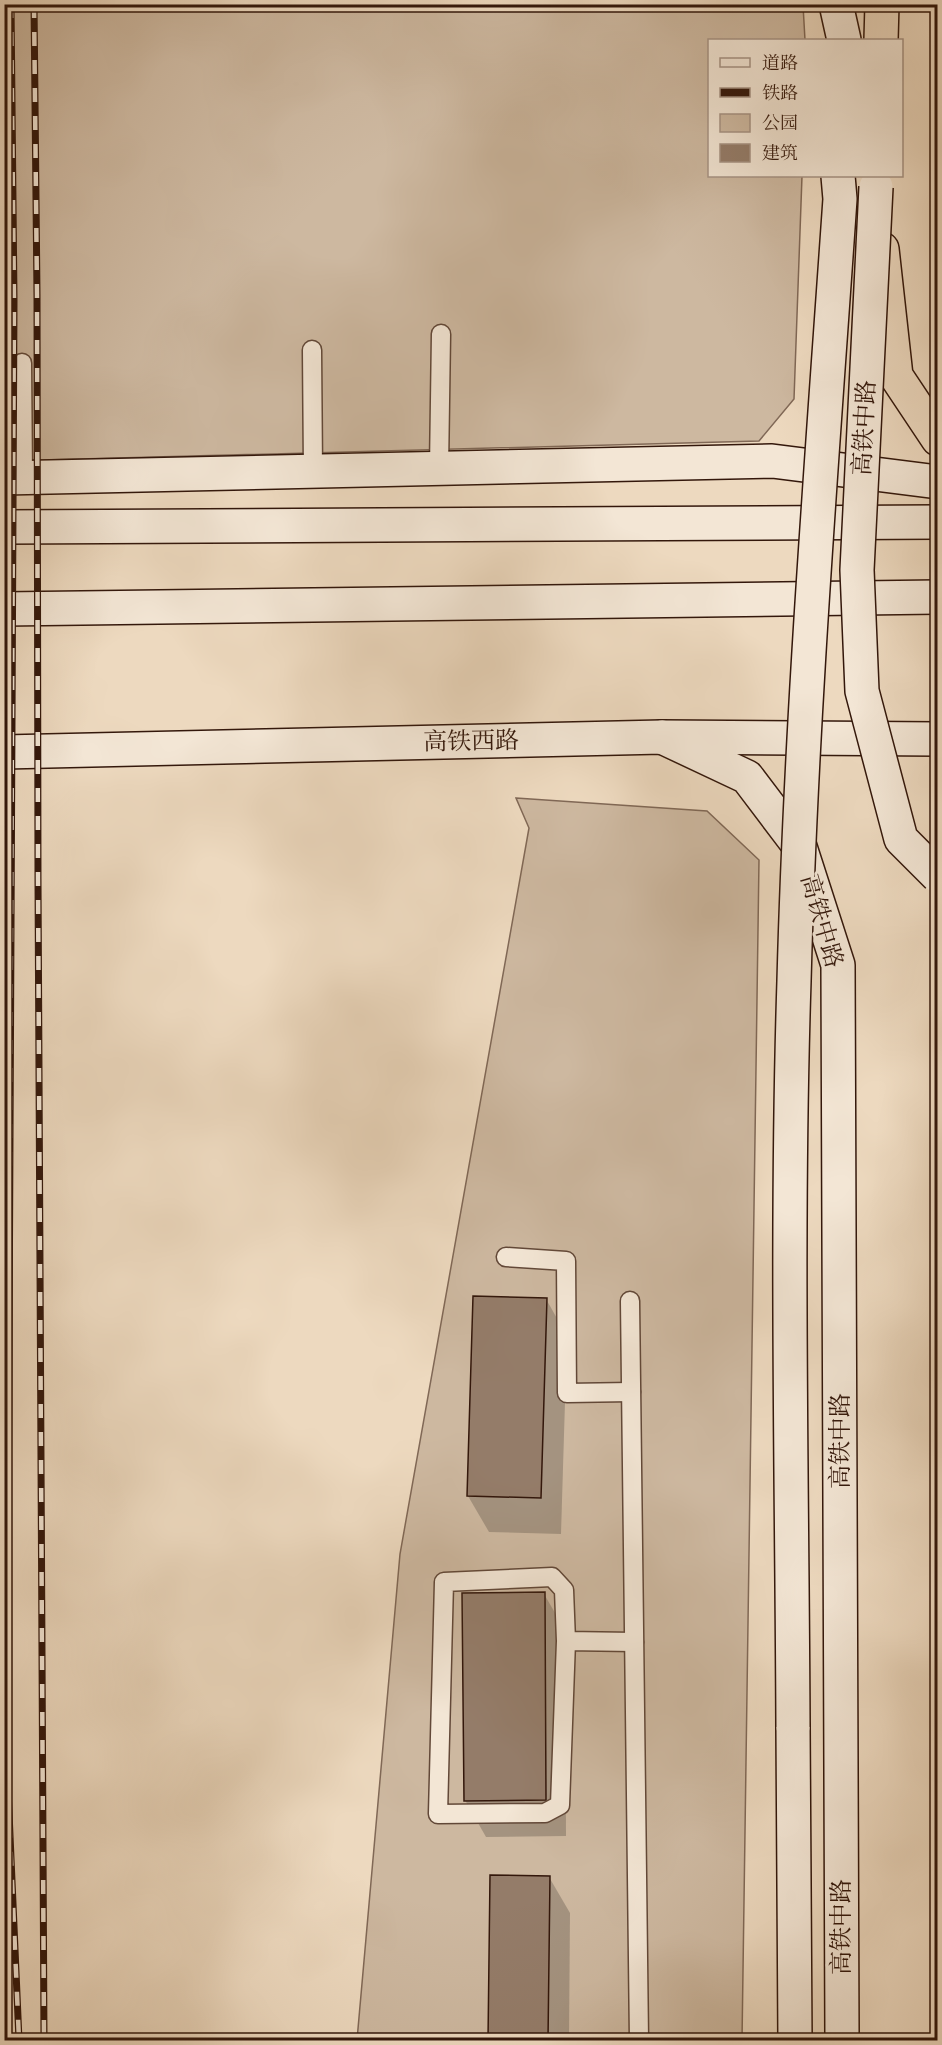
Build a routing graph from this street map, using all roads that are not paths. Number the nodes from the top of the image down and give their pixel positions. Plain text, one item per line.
1 (826, 4) edge
2 (836, 4) edge
3 (882, 4) edge
4 (829, 39) edge
5 (844, 39) edge
6 (881, 39) edge
7 (838, 177) edge
8 (875, 179) edge
9 (441, 334) dead end
10 (312, 350) dead end
11 (22, 363) dead end
12 (938, 439) edge
13 (439, 468) junction
14 (313, 471) junction
15 (14, 478) edge
16 (938, 482) edge
17 (930, 522) edge
18 (4, 527) edge
19 (938, 597) edge
20 (4, 609) edge
21 (662, 737) junction
22 (938, 739) edge
23 (4, 752) edge
24 (938, 876) edge
25 (506, 1257) dead end
26 (630, 1301) dead end
27 (631, 1392) junction
28 (567, 1641) junction
29 (634, 1642) junction
30 (639, 2040) edge
31 (795, 2040) edge
32 (842, 2040) edge

1 - 4 street
2 - 5 street
3 - 6 highway
7 - 31 street, 高铁中路, bridge
8 - 12 highway, bridge
8 - 24 street, 高铁中路, bridge
9 - 13 lane
10 - 14 lane
11 - 15 lane
13 - 14 street
13 - 16 street
14 - 15 street
17 - 18 street
19 - 20 street
21 - 22 street, 高铁西路
21 - 23 street, 高铁西路
21 - 32 street, 高铁中路
25 - 27 lane
26 - 27 lane
27 - 29 lane
28 - 28 lane
28 - 29 lane
29 - 30 lane

